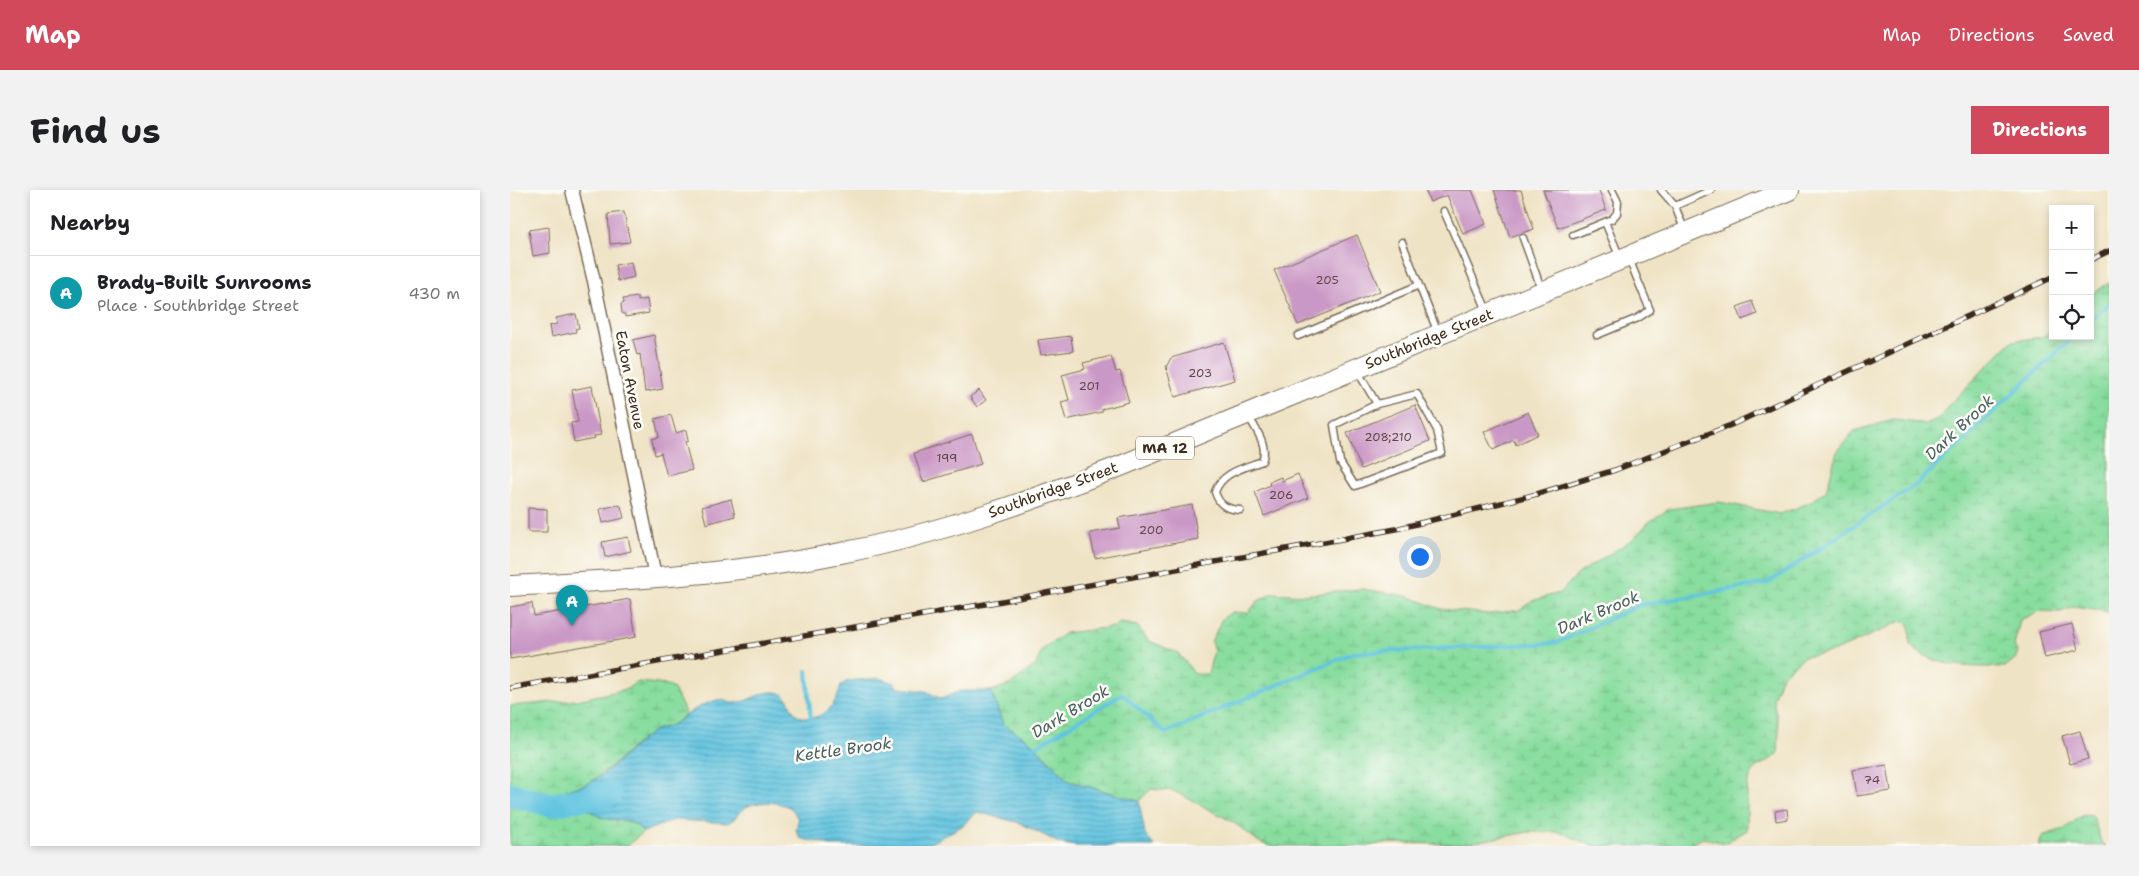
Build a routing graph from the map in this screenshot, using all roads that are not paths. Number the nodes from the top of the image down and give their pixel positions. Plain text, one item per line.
1 (572, 190) edge
2 (1612, 190) edge
3 (1661, 190) edge
4 (1711, 190) edge
5 (1788, 190) edge
6 (1675, 206) junction
7 (1444, 211) dead end
8 (1605, 222) junction
9 (1685, 233) junction
10 (1573, 235) dead end
11 (1523, 238) dead end
12 (1402, 242) dead end
13 (1624, 258) junction
14 (1419, 285) junction
15 (1543, 292) junction
16 (1489, 314) junction
17 (1439, 335) junction
18 (1597, 335) dead end
19 (1298, 336) dead end
20 (1356, 369) junction
21 (1377, 404) junction
22 (1247, 414) junction
23 (1240, 510) dead end
24 (655, 576) junction
25 (510, 586) edge

1 - 24 street, Eaton Avenue
2 - 8 lane
3 - 6 lane
4 - 6 lane
5 - 9 main road, Southbridge Street / MA 12
6 - 9 lane
7 - 16 lane
8 - 10 lane
8 - 13 lane
9 - 13 main road, Southbridge Street / MA 12
11 - 15 lane
12 - 14 lane
13 - 15 main road, Southbridge Street / MA 12
13 - 18 lane
14 - 17 lane
14 - 19 lane
15 - 16 main road, Southbridge Street / MA 12
16 - 17 main road, Southbridge Street / MA 12
17 - 20 main road, Southbridge Street / MA 12
20 - 21 lane
20 - 22 main road, Southbridge Street / MA 12
21 - 21 lane
22 - 23 lane
22 - 24 main road, Southbridge Street / MA 12
24 - 25 main road, Southbridge Street / MA 12

